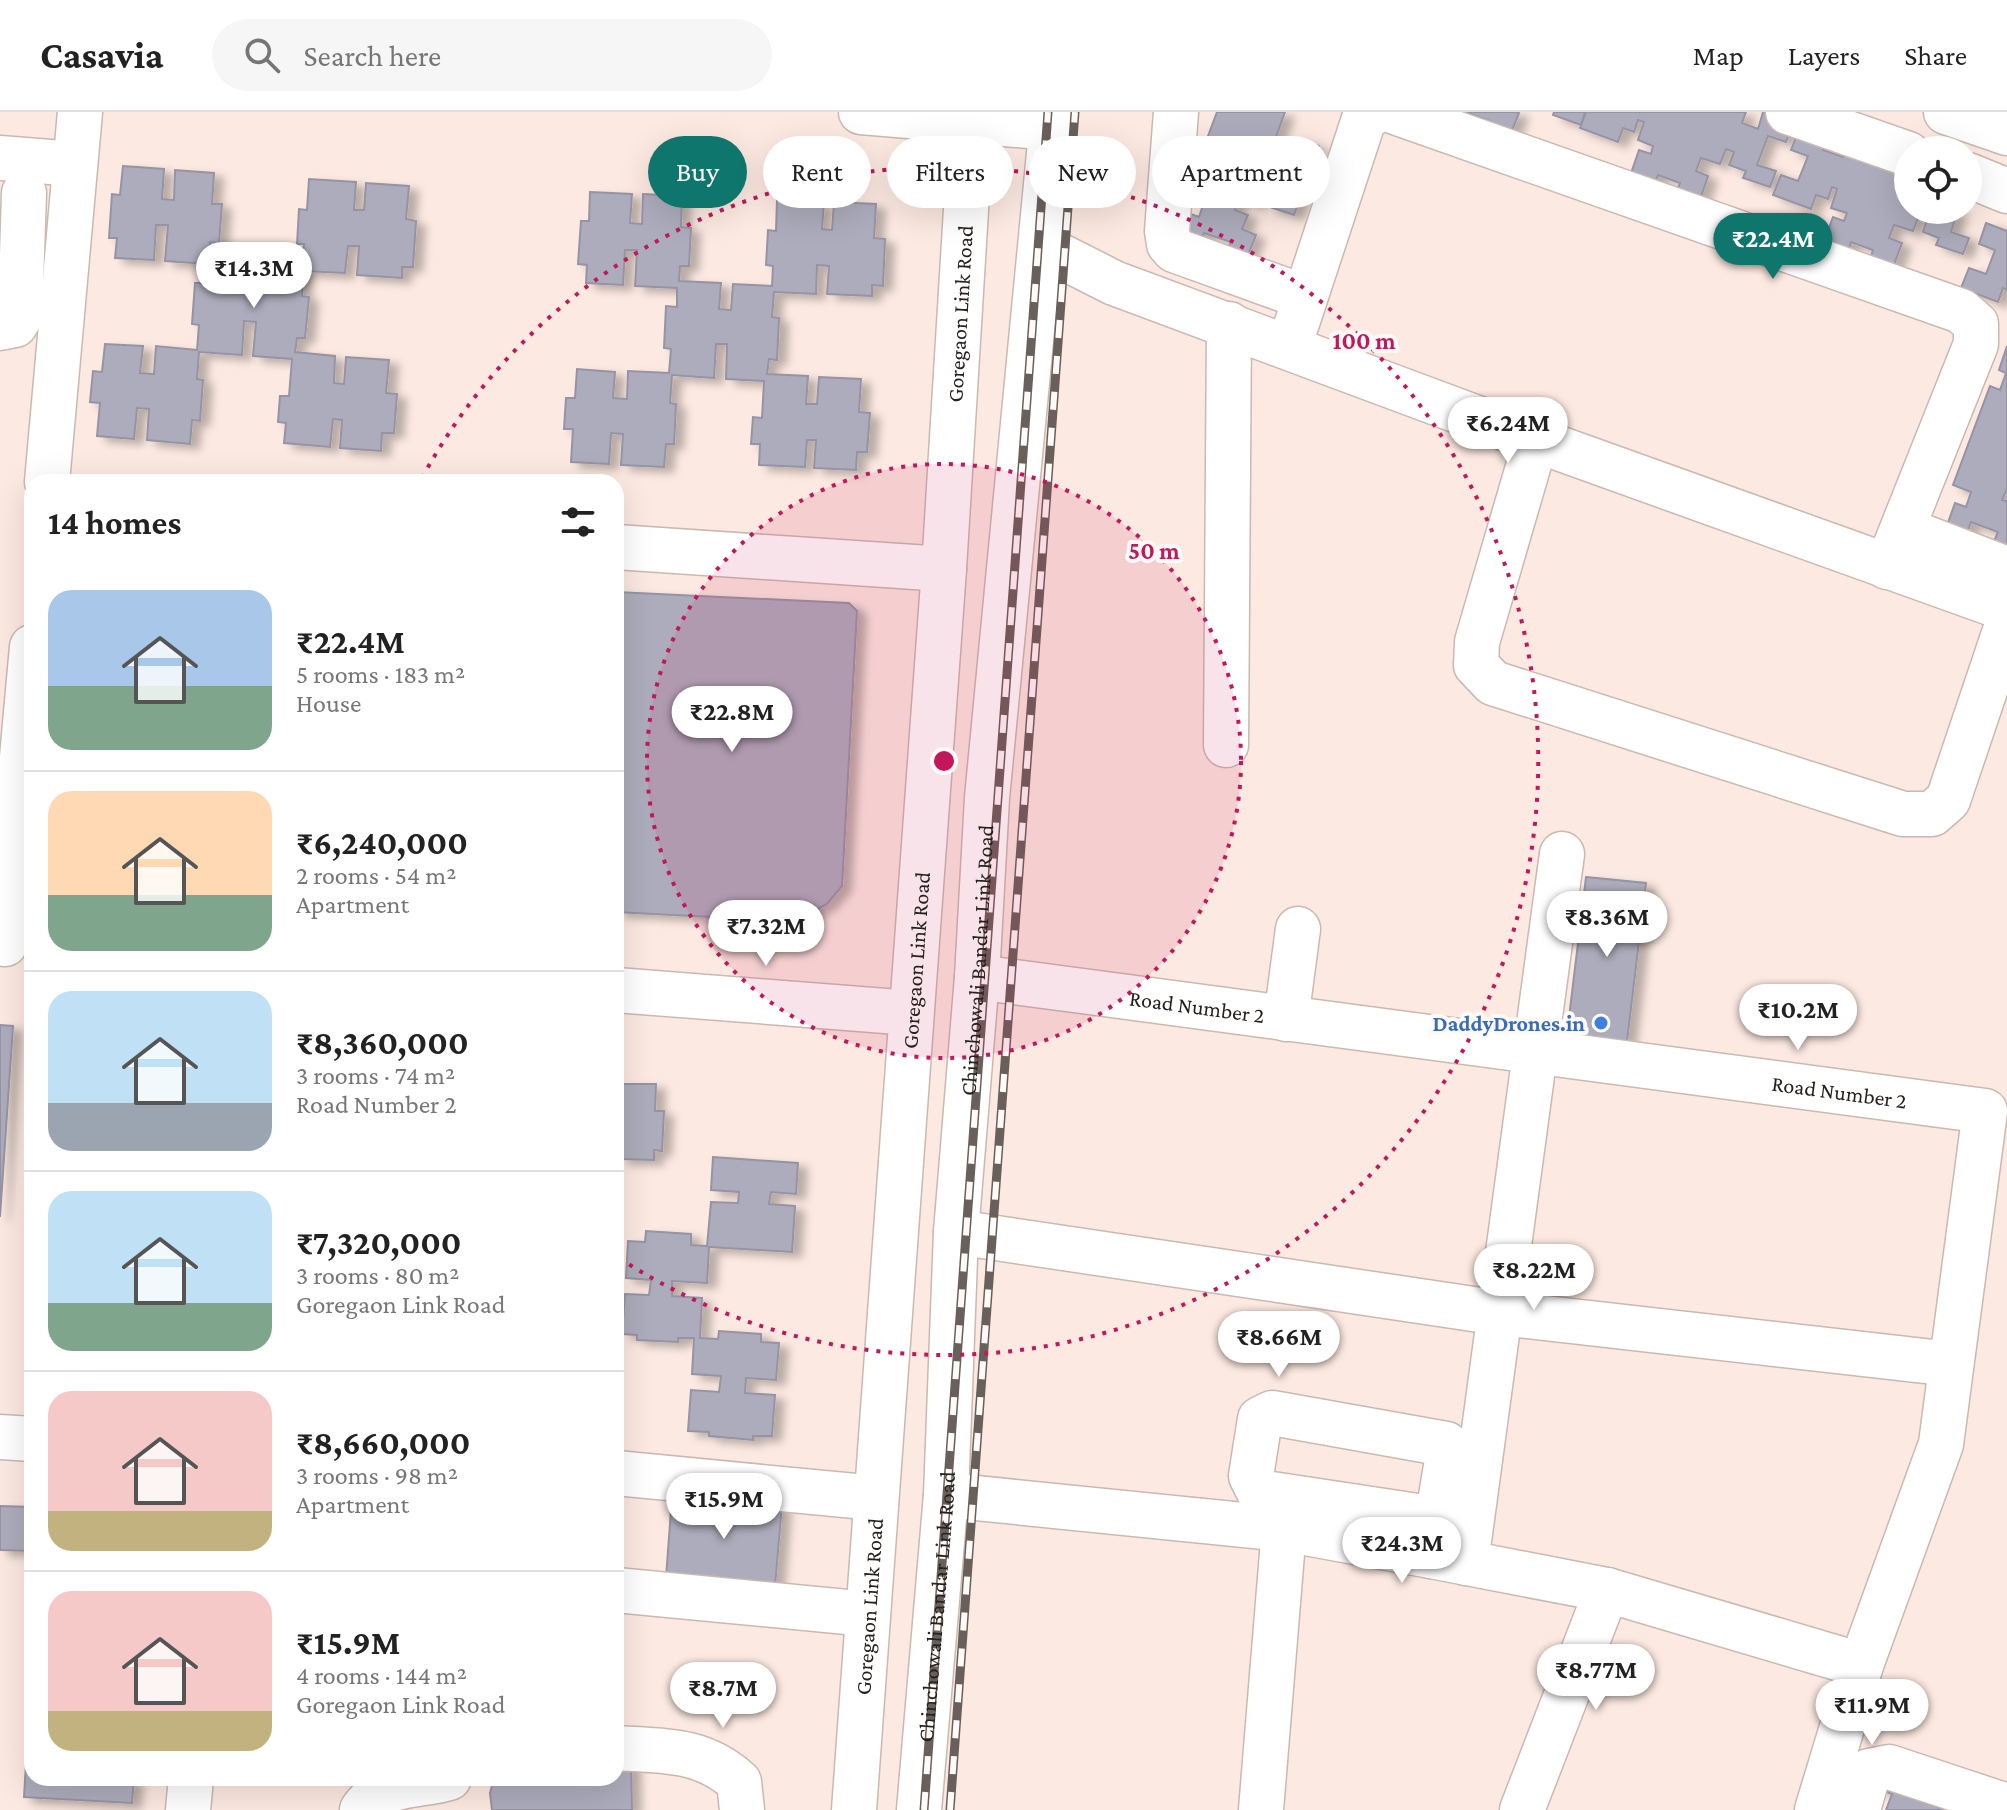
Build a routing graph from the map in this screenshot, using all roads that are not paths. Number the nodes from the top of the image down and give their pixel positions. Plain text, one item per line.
1 (80, 112) edge
2 (861, 112) edge
3 (1176, 112) edge
4 (1375, 112) edge
5 (1395, 112) edge
6 (1788, 112) edge
7 (1946, 112) edge
8 (972, 116) edge
9 (1053, 120) edge
10 (2007, 133) edge
11 (1894, 149) edge
12 (74, 180) junction
13 (8, 181) edge
14 (1982, 181) edge
15 (2007, 191) edge
16 (1041, 246) junction
17 (1304, 297) junction
18 (1229, 324) junction
19 (0, 328) edge
20 (1288, 347) junction
21 (1536, 440) junction
22 (48, 474) edge
23 (624, 548) edge
24 (1895, 548) junction
25 (944, 569) junction
26 (2007, 569) edge
27 (2007, 609) edge
28 (2007, 625) edge
29 (1226, 745) dead end
30 (24, 766) edge
31 (1562, 854) dead end
32 (1298, 929) dead end
33 (12, 944) edge
34 (977, 977) junction
35 (624, 991) edge
36 (911, 1013) junction
37 (1286, 1019) junction
38 (1536, 1052) junction
39 (956, 1232) junction
40 (1500, 1313) junction
41 (1951, 1364) junction
42 (0, 1437) edge
43 (24, 1438) edge
44 (624, 1474) edge
45 (946, 1495) junction
46 (876, 1498) junction
47 (1284, 1529) junction
48 (1444, 1546) junction
49 (1607, 1590) junction
50 (624, 1591) edge
51 (868, 1614) junction
52 (1861, 1665) junction
53 (624, 1749) edge
54 (190, 1786) edge
55 (413, 1786) edge
56 (2007, 1806) edge
57 (188, 1810) edge
58 (362, 1810) edge
59 (742, 1810) edge
60 (854, 1810) edge
61 (919, 1810) edge
62 (1261, 1810) edge
63 (1522, 1810) edge
64 (1817, 1810) edge
65 (1858, 1810) edge

1 - 12 street
2 - 8 street
3 - 17 street
4 - 17 street
5 - 24 street
6 - 11 street
7 - 10 street
8 - 9 street
8 - 25 street, Goregaon Link Road
9 - 16 street, Chinchowali Bandar Link Road
12 - 13 street
12 - 22 street
13 - 19 street
14 - 15 street
16 - 18 street
16 - 34 street, Chinchowali Bandar Link Road
17 - 20 street
18 - 20 street
18 - 29 street
20 - 21 street
21 - 24 street
21 - 28 street
23 - 25 street
24 - 26 street
24 - 27 street
25 - 36 street, Goregaon Link Road
30 - 33 street
31 - 38 street
32 - 37 street
34 - 37 street, Road Number 2
34 - 39 street, Chinchowali Bandar Link Road
35 - 36 street
36 - 46 street, Goregaon Link Road
37 - 38 street, Road Number 2
38 - 40 street
38 - 41 street, Road Number 2
39 - 40 street
39 - 45 street, Chinchowali Bandar Link Road
40 - 41 street
40 - 48 street
41 - 52 street, Road Number 2
42 - 43 street
44 - 46 street
45 - 47 street
45 - 61 street, Chinchowali Bandar Link Road
46 - 51 street, Goregaon Link Road
47 - 48 street
47 - 62 street
48 - 49 street
49 - 52 street
49 - 63 street
50 - 51 street
51 - 60 street, Goregaon Link Road
52 - 64 street, Road Number 2
53 - 59 street
54 - 57 street
55 - 58 street
56 - 65 street

